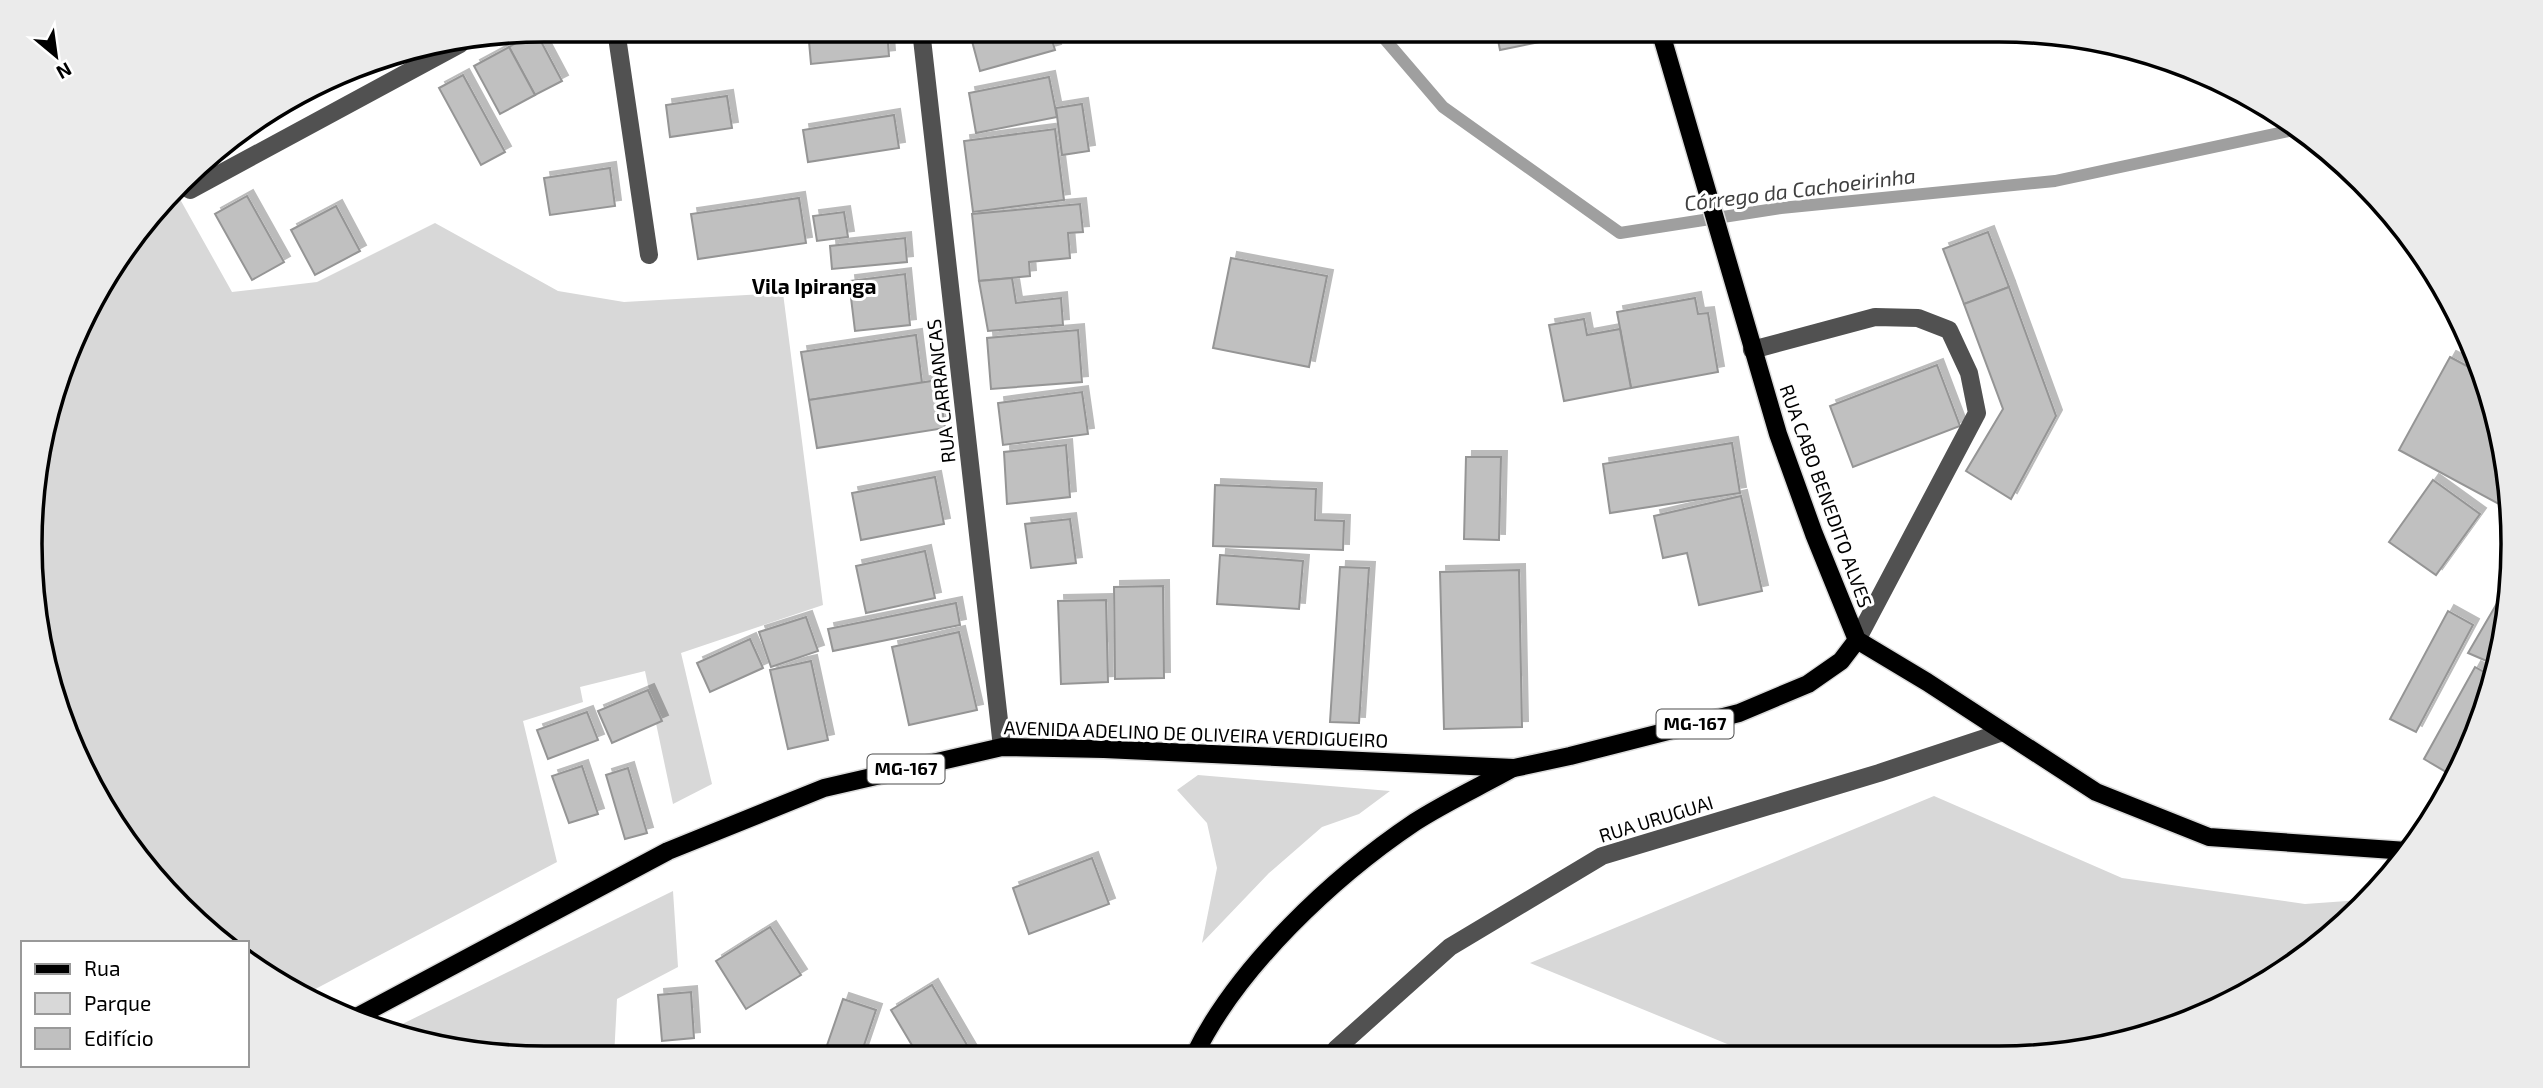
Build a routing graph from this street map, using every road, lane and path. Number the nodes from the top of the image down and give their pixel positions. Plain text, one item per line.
1 (618, 42) edge
2 (922, 42) edge
3 (1664, 42) edge
4 (445, 52) edge
5 (190, 190) dead end
6 (649, 255) dead end
7 (1752, 350) junction
8 (1857, 640) junction
9 (2003, 732) junction
10 (1002, 747) junction
11 (1514, 768) junction
12 (2397, 850) edge
13 (365, 1013) edge
14 (1199, 1046) edge
15 (1339, 1046) edge

1 - 6 street
2 - 10 street, RUA CARRANCAS
3 - 7 main road, RUA CABO BENEDITO ALVES
4 - 5 street
7 - 8 main road, RUA CABO BENEDITO ALVES
7 - 8 street
8 - 9 main road, RUA CABO BENEDITO ALVES
8 - 11 main road, AVENIDA ADELINO DE OLIVEIRA VERDIGUEIRO / MG-167
9 - 12 main road, RUA CABO BENEDITO ALVES
9 - 15 street, RUA URUGUAI
10 - 11 main road, AVENIDA ADELINO DE OLIVEIRA VERDIGUEIRO / MG-167
10 - 13 main road, AVENIDA ADELINO DE OLIVEIRA VERDIGUEIRO / MG-167
11 - 14 main road

